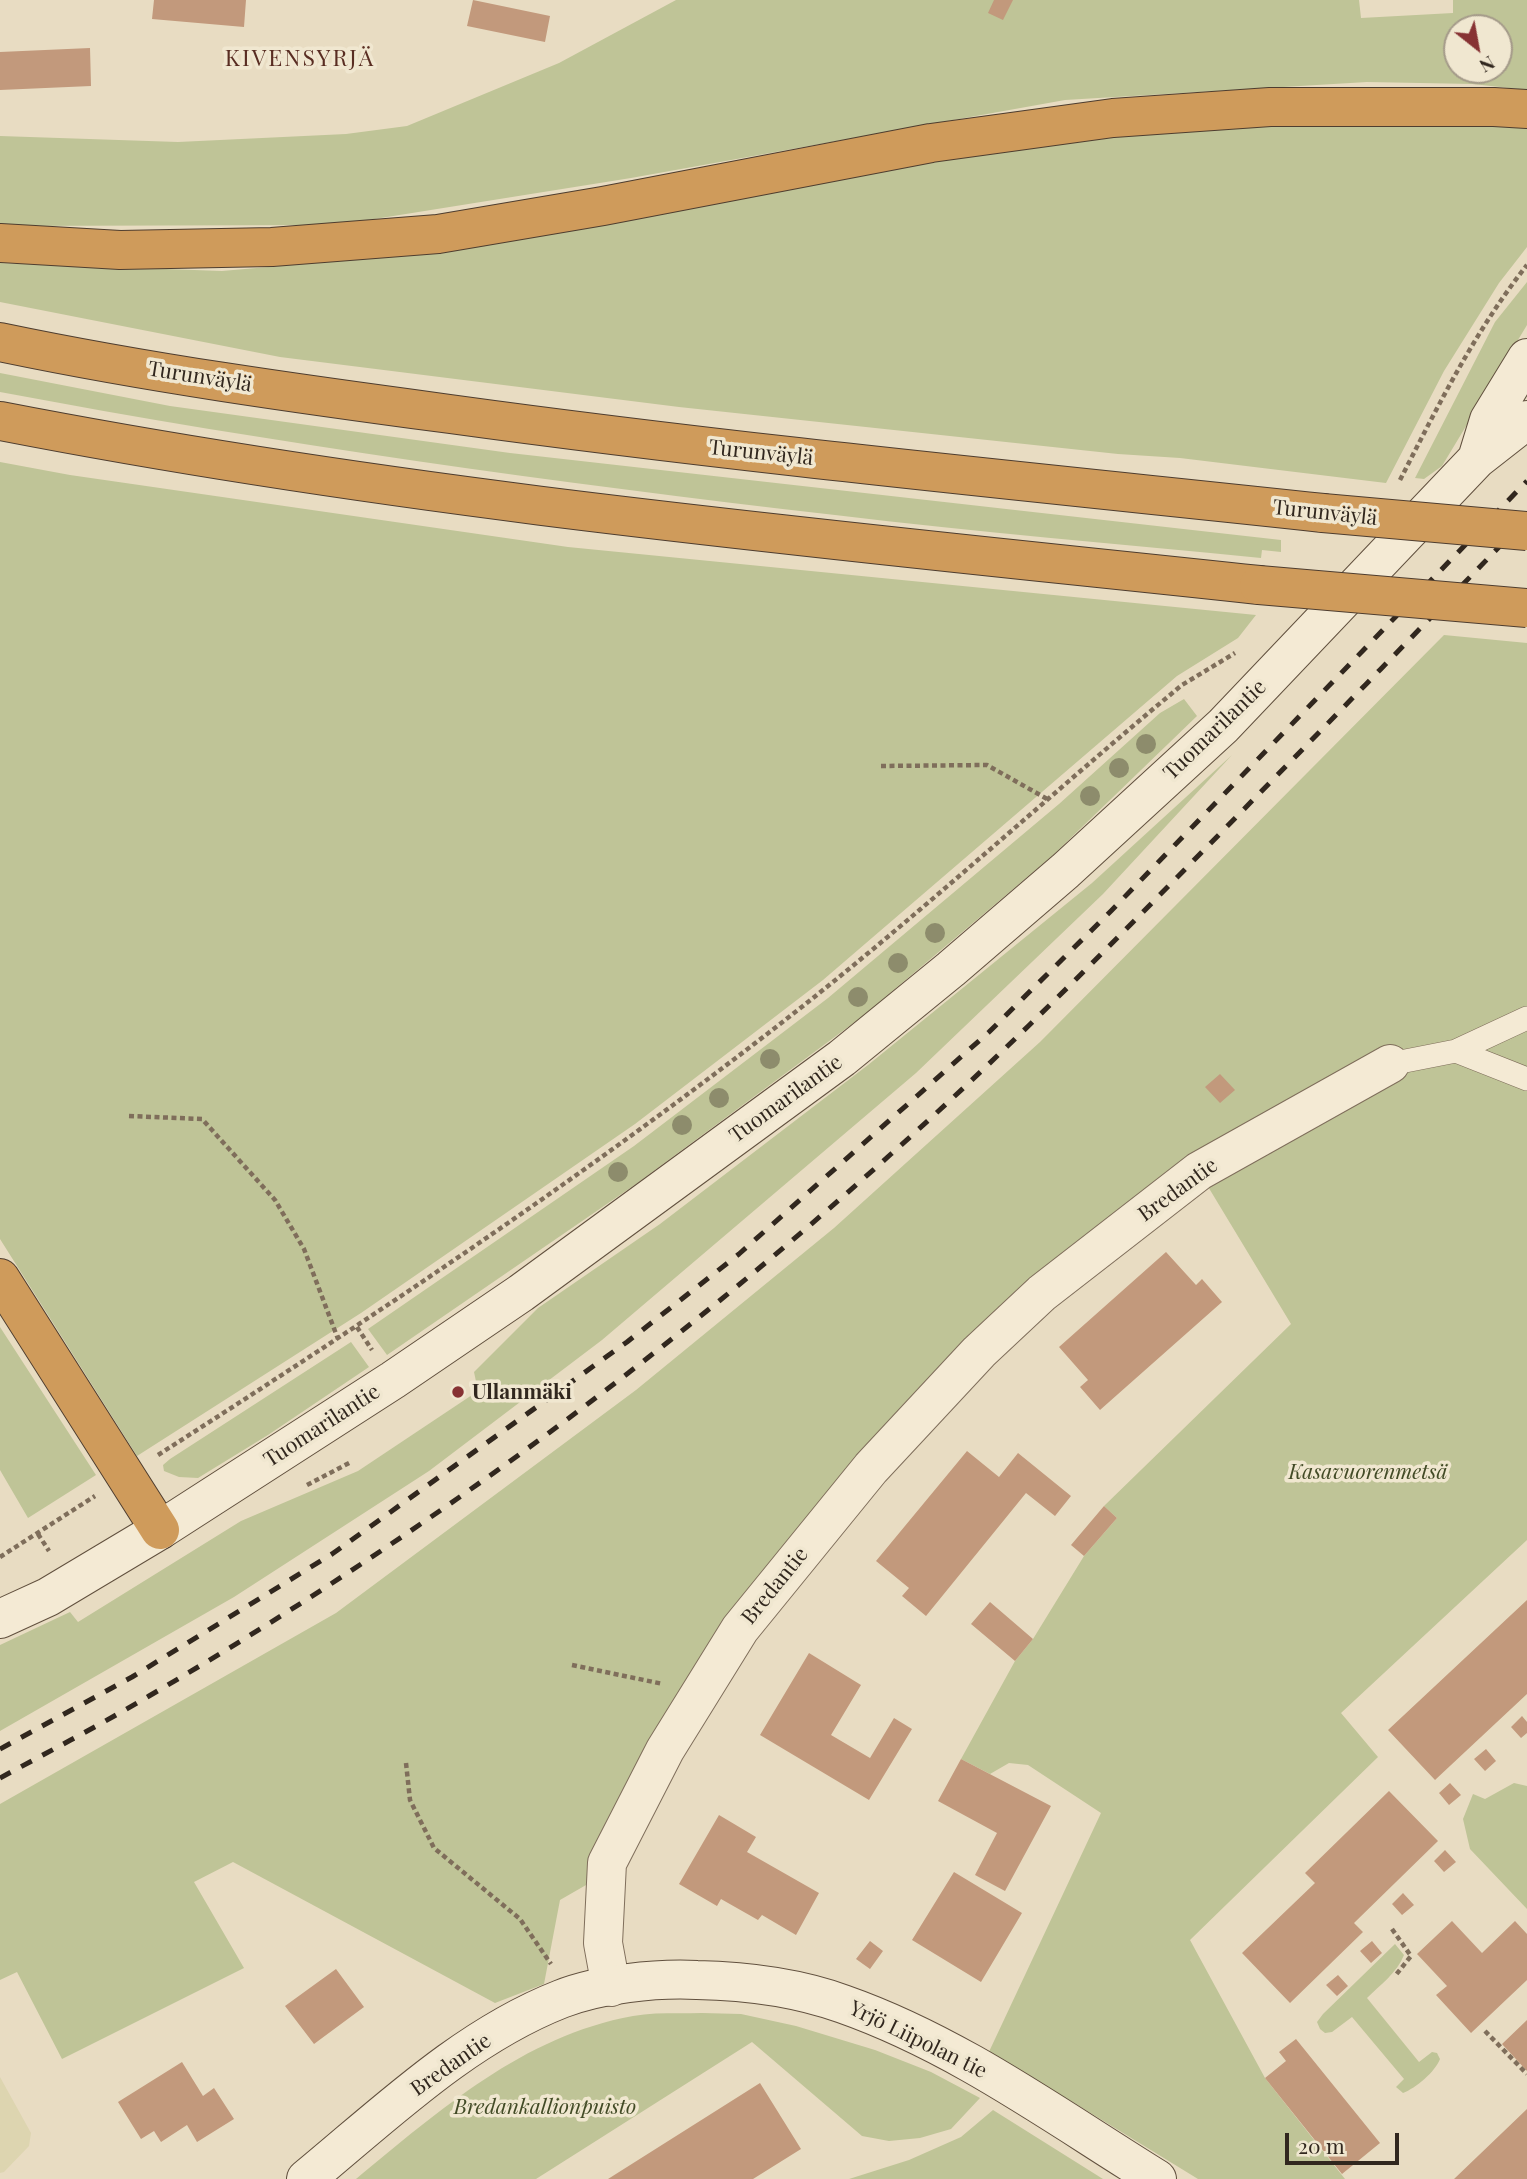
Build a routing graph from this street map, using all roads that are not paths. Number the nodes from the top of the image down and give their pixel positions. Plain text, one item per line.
1 (1527, 110) edge
2 (0, 243) edge
3 (0, 342) edge
4 (1527, 358) edge
5 (1527, 420) edge
6 (0, 421) edge
7 (1477, 459) junction
8 (1527, 531) edge
9 (1527, 608) edge
10 (1527, 1018) edge
11 (1456, 1051) junction
12 (1390, 1064) joint
13 (1527, 1079) edge
14 (0, 1278) edge
15 (160, 1530) junction
16 (0, 1619) edge
17 (611, 1987) junction
18 (306, 2179) edge
19 (1157, 2179) edge

1 - 2 highway
3 - 8 highway, Turunväylä, bridge
4 - 7 street, Tuomarilantie
5 - 7 street, Tuomarilantie
6 - 9 highway, bridge
7 - 15 street, Tuomarilantie
10 - 11 lane
11 - 12 lane
11 - 13 lane
12 - 17 street, Bredantie
14 - 15 highway
15 - 16 street, Tuomarilantie
17 - 18 street, Bredantie
17 - 19 street, Yrjö Liipolan tie

